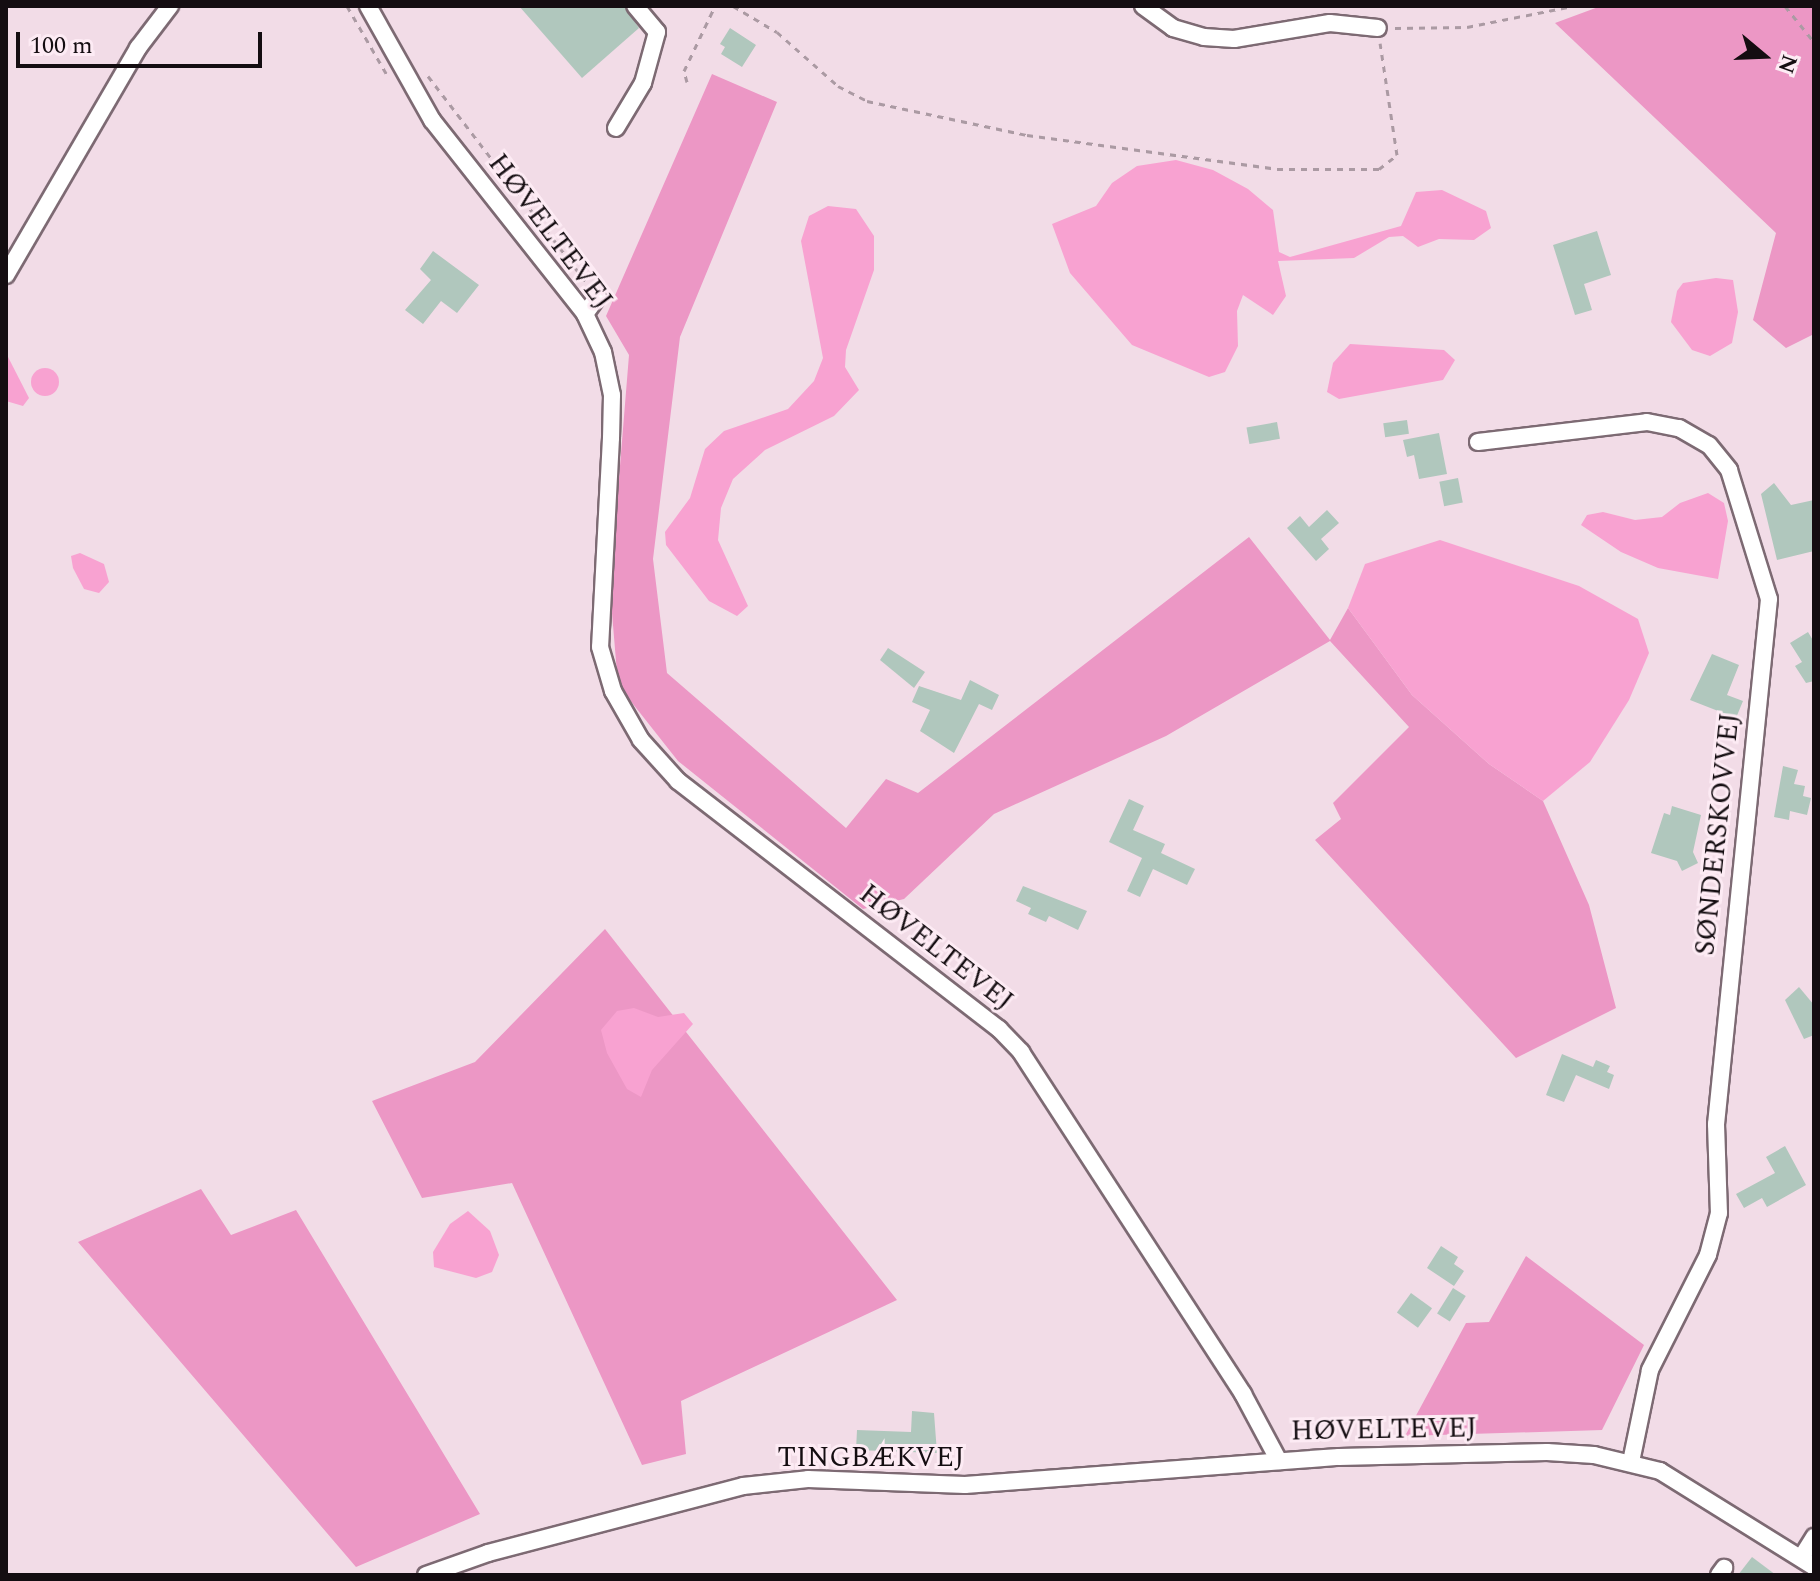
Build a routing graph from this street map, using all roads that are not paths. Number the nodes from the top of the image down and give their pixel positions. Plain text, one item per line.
1 (170, 6) edge
2 (368, 6) edge
3 (635, 6) edge
4 (1143, 6) edge
5 (1378, 28) road end
6 (616, 128) dead end
7 (6, 275) edge
8 (598, 296) dead end
9 (585, 314) junction
10 (1478, 442) dead end
11 (1279, 1461) junction
12 (1631, 1462) junction
13 (1814, 1537) edge
14 (1807, 1563) edge
15 (426, 1575) edge

1 - 7 street
2 - 9 street, HØVELTEVEJ
3 - 6 street
4 - 5 street
8 - 9 street
9 - 11 street, HØVELTEVEJ
10 - 12 street, SØNDERSKOVVEJ
11 - 12 street, HØVELTEVEJ
11 - 15 street, TINGBÆKVEJ
12 - 14 street, HØVELTEVEJ
13 - 14 street

